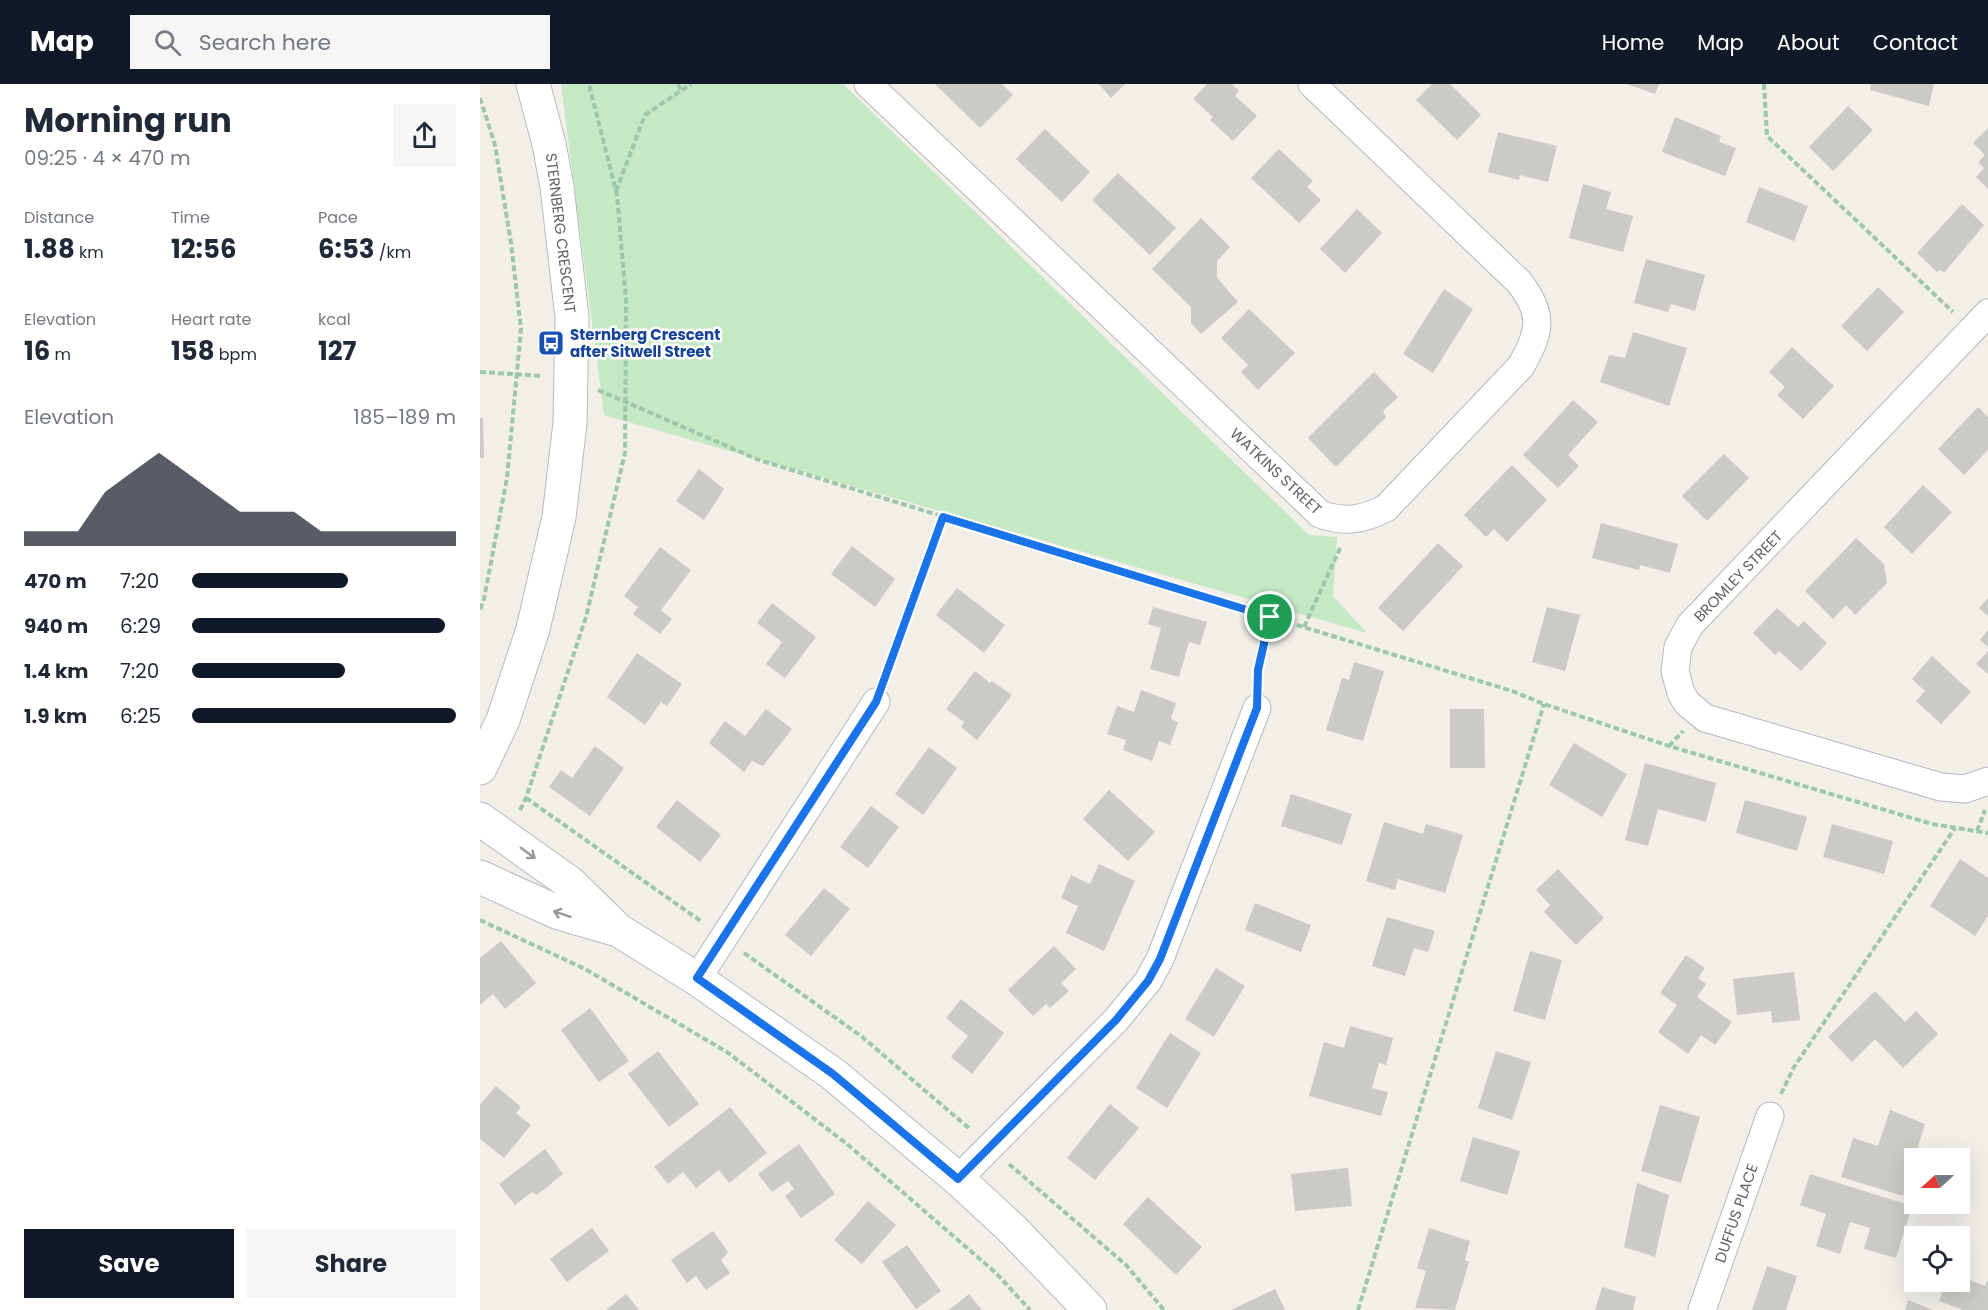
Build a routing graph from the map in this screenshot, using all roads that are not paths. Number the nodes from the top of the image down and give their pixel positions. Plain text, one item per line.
1 (533, 84) edge
2 (868, 84) edge
3 (1312, 84) edge
4 (1980, 322) edge
5 (876, 702) road end
6 (1257, 708) road end
7 (480, 768) edge
8 (1988, 781) edge
9 (480, 819) edge
10 (480, 877) edge
11 (618, 930) junction
12 (697, 978) junction
13 (1770, 1116) road end
14 (958, 1179) junction
15 (1090, 1310) edge
16 (1702, 1310) edge

1 - 7 street, STERNBERG CRESCENT
2 - 3 street, WATKINS STREET
4 - 8 street, BROMLEY STREET
5 - 12 street
6 - 14 street
9 -> 11 street
11 -> 10 street
11 - 12 street
12 - 14 street
13 - 16 street, DUFFUS PLACE
14 - 15 street

